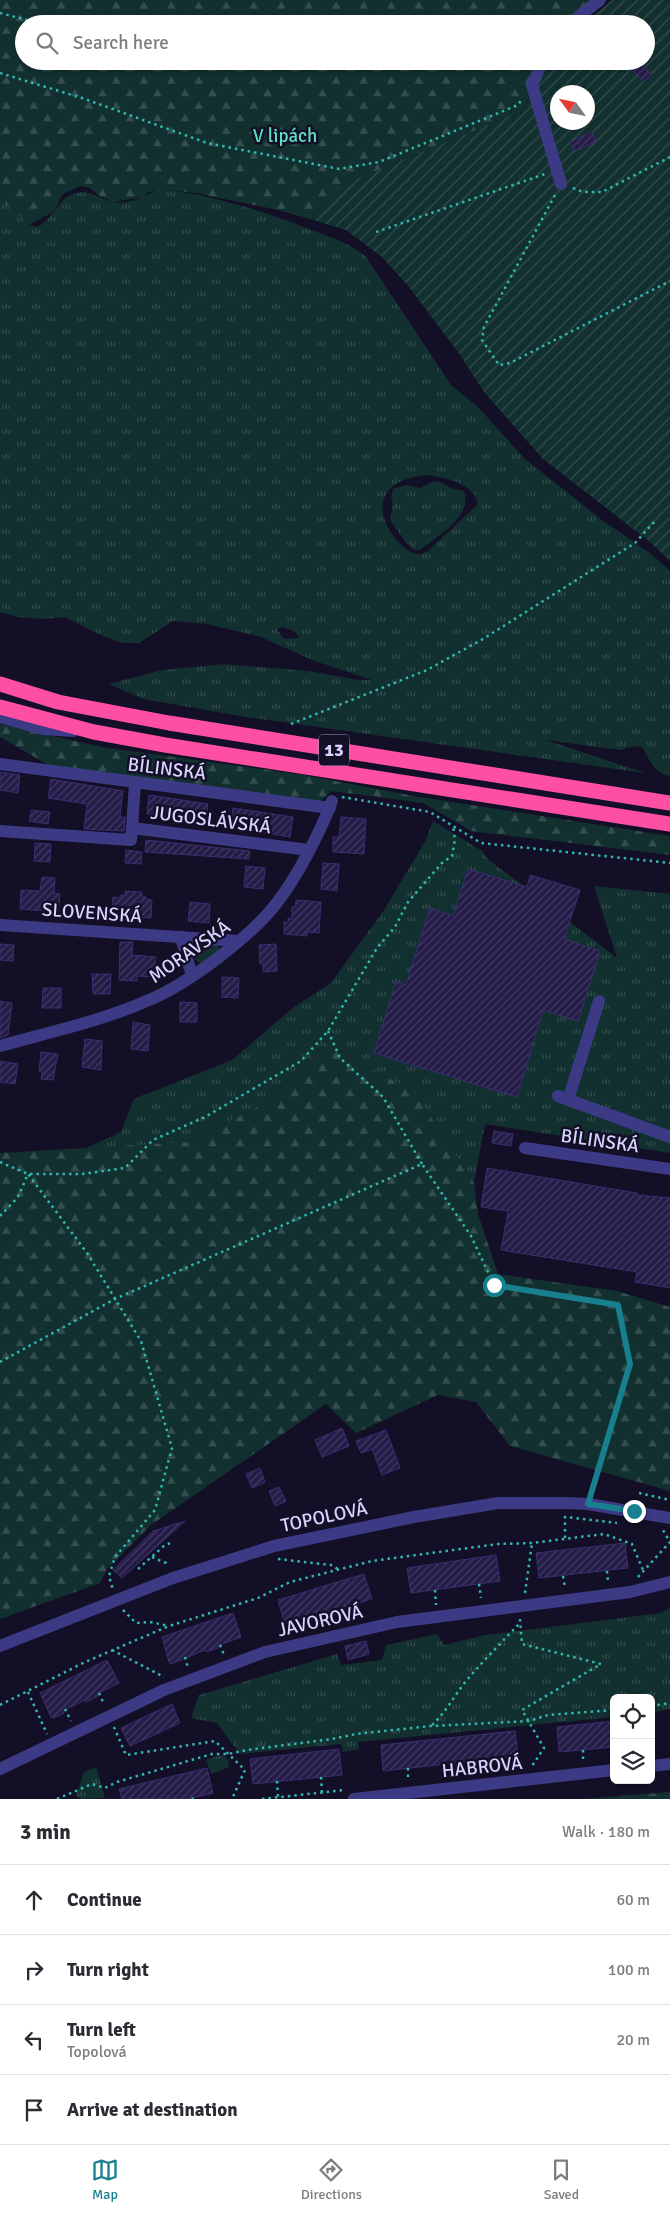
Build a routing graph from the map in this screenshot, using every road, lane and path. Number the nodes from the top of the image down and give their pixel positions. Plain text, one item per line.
1 (600, 0) edge
2 (0, 13) edge
3 (581, 15) edge
4 (15, 17) edge
5 (539, 70) edge
6 (0, 73) edge
7 (532, 85) junction
8 (670, 157) edge
9 (557, 170) junction
10 (562, 184) junction
11 (376, 232) dead end
12 (670, 281) edge
13 (656, 520) dead end
14 (0, 684) edge
15 (0, 707) edge
16 (0, 717) edge
17 (291, 724) dead end
18 (94, 732) junction
19 (0, 764) edge
20 (135, 783) junction
21 (670, 803) edge
22 (331, 804) junction
23 (670, 824) edge
24 (453, 826) junction
25 (132, 828) junction
26 (0, 831) edge
27 (309, 850) junction
28 (670, 862) edge
29 (0, 924) edge
30 (181, 937) junction
31 (238, 941) junction
32 (192, 976) junction
33 (599, 1001) dead end
34 (328, 1031) junction
35 (0, 1046) edge
36 (670, 1137) edge
37 (525, 1148) dead end
38 (0, 1162) edge
39 (422, 1164) junction
40 (670, 1169) edge
41 (28, 1174) junction
42 (0, 1216) edge
43 (115, 1299) junction
44 (0, 1362) edge
45 (639, 1493) dead end
46 (670, 1500) edge
47 (588, 1504) junction
48 (670, 1518) edge
49 (625, 1524) dead end
50 (662, 1530) dead end
51 (565, 1538) junction
52 (174, 1542) dead end
53 (532, 1543) junction
54 (267, 1548) junction
55 (152, 1557) junction
56 (138, 1569) dead end
57 (340, 1570) junction
58 (607, 1570) dead end
59 (643, 1570) junction
60 (563, 1576) dead end
61 (638, 1577) dead end
62 (173, 1578) junction
63 (670, 1582) edge
64 (479, 1584) dead end
65 (608, 1586) dead end
66 (435, 1590) dead end
67 (565, 1592) dead end
68 (116, 1600) junction
69 (481, 1600) dead end
70 (521, 1601) junction
71 (352, 1605) dead end
72 (437, 1606) dead end
73 (309, 1617) dead end
74 (357, 1622) dead end
75 (520, 1622) junction
76 (169, 1626) junction
77 (313, 1631) dead end
78 (220, 1645) dead end
79 (0, 1646) edge
80 (112, 1650) junction
81 (185, 1657) dead end
82 (224, 1657) dead end
83 (188, 1669) dead end
84 (166, 1679) dead end
85 (28, 1692) junction
86 (99, 1693) dead end
87 (670, 1703) edge
88 (0, 1705) edge
89 (655, 1705) edge
90 (66, 1710) dead end
91 (610, 1710) edge
92 (108, 1711) junction
93 (529, 1721) junction
94 (72, 1725) dead end
95 (431, 1726) junction
96 (48, 1736) dead end
97 (584, 1750) dead end
98 (228, 1754) junction
99 (497, 1758) dead end
100 (452, 1763) dead end
101 (584, 1764) dead end
102 (670, 1764) edge
103 (655, 1766) edge
104 (408, 1768) dead end
105 (0, 1769) edge
106 (531, 1770) dead end
107 (610, 1770) edge
108 (498, 1773) dead end
109 (321, 1777) dead end
110 (453, 1778) dead end
111 (277, 1782) dead end
112 (408, 1783) dead end
113 (322, 1793) dead end
114 (278, 1797) dead end
115 (56, 1799) edge
116 (232, 1799) edge
117 (354, 1799) edge

1 - 3 street
2 - 4 path
5 - 7 street
6 - 7 path
7 - 9 street
8 - 10 path
9 - 10 street
9 - 11 path
10 - 12 path
13 - 17 path
14 - 21 highway, 13
15 - 18 highway, 13
16 - 18 street
18 - 23 highway, 13
19 - 20 street, BÍLINSKÁ
20 - 22 street, BÍLINSKÁ
20 - 25 street
22 - 24 path
22 - 27 street, MORAVSKÁ
24 - 28 path
24 - 34 path
25 - 26 street, JUGOSLÁVSKÁ
25 - 27 street, JUGOSLÁVSKÁ
27 - 31 street, MORAVSKÁ
29 - 30 street, SLOVENSKÁ
30 - 31 street, SLOVENSKÁ
30 - 32 street
31 - 32 street, MORAVSKÁ
32 - 35 street, MORAVSKÁ
33 - 36 street
34 - 39 path
34 - 41 path
37 - 40 street, BÍLINSKÁ
38 - 41 path
39 - 43 path
39 - 47 path
41 - 42 path
41 - 43 path
43 - 44 path
43 - 68 path
45 - 46 path
47 - 48 street, TOPOLOVÁ
47 - 54 street, TOPOLOVÁ
49 - 51 path
50 - 59 path
51 - 53 path
51 - 59 path
52 - 55 path
53 - 57 path
53 - 70 path
54 - 57 path
54 - 62 street, TOPOLOVÁ
55 - 56 path
55 - 62 path
57 - 76 path
58 - 65 path
59 - 61 path
60 - 67 path
62 - 68 street, TOPOLOVÁ
63 - 70 street, JAVOROVÁ
64 - 69 path
66 - 72 path
68 - 76 path
68 - 79 street, TOPOLOVÁ
70 - 75 path
70 - 92 street, JAVOROVÁ
71 - 74 path
73 - 77 path
75 - 93 path
75 - 95 path
76 - 80 path
78 - 82 path
80 - 84 path
80 - 85 path
81 - 83 path
85 - 88 path
85 - 96 path
86 - 92 path
87 - 89 path
90 - 94 path
91 - 93 path
92 - 98 path
92 - 105 street, JAVOROVÁ
93 - 95 path
93 - 106 path
95 - 98 path
97 - 101 path
98 - 115 path
98 - 116 path
99 - 108 path
100 - 110 path
102 - 103 street
104 - 112 path
107 - 117 street, HABROVÁ
109 - 113 path
111 - 114 path

